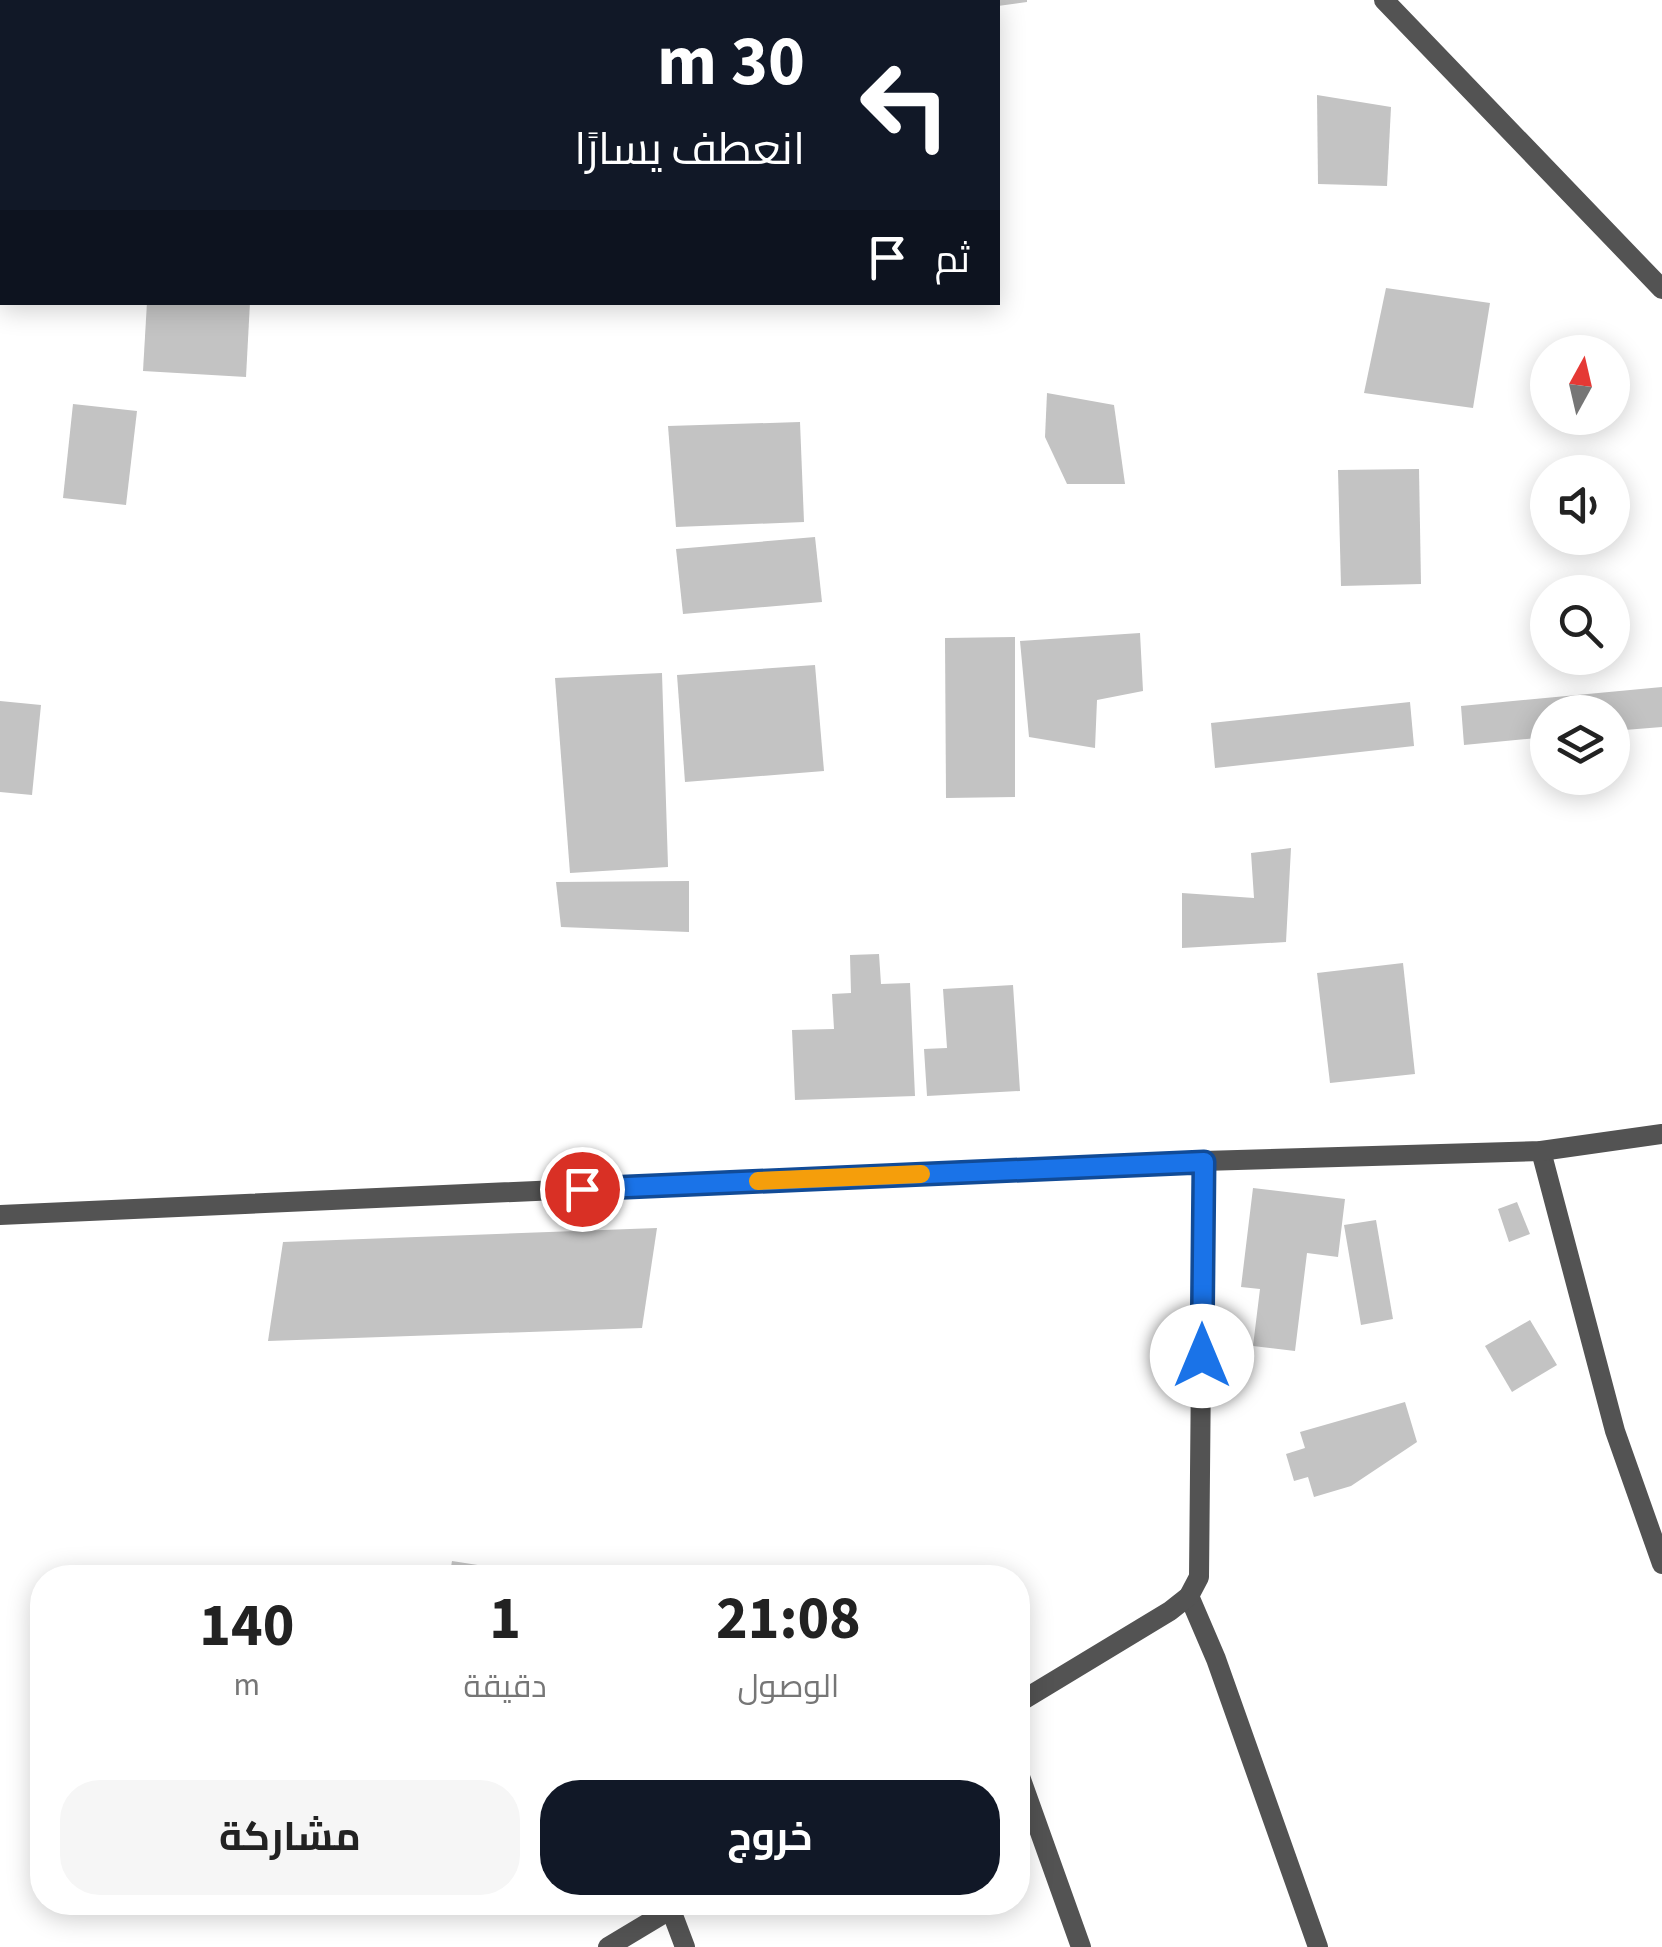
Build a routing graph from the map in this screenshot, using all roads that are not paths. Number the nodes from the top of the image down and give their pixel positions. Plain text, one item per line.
1 (1384, 0) edge
2 (1662, 289) edge
3 (1662, 1134) edge
4 (1541, 1151) junction
5 (1204, 1162) junction
6 (0, 1216) edge
7 (1662, 1564) edge
8 (1189, 1596) junction
9 (1030, 1695) edge
10 (1030, 1805) edge
11 (662, 1915) edge
12 (679, 1915) edge
13 (608, 1947) edge
14 (685, 1947) edge
15 (1080, 1947) edge
16 (1318, 1947) edge

1 - 2 street
3 - 4 street
4 - 5 street
4 - 7 street
5 - 6 street
5 - 8 street
8 - 9 street
8 - 16 street
10 - 15 street
11 - 13 street
12 - 14 street

